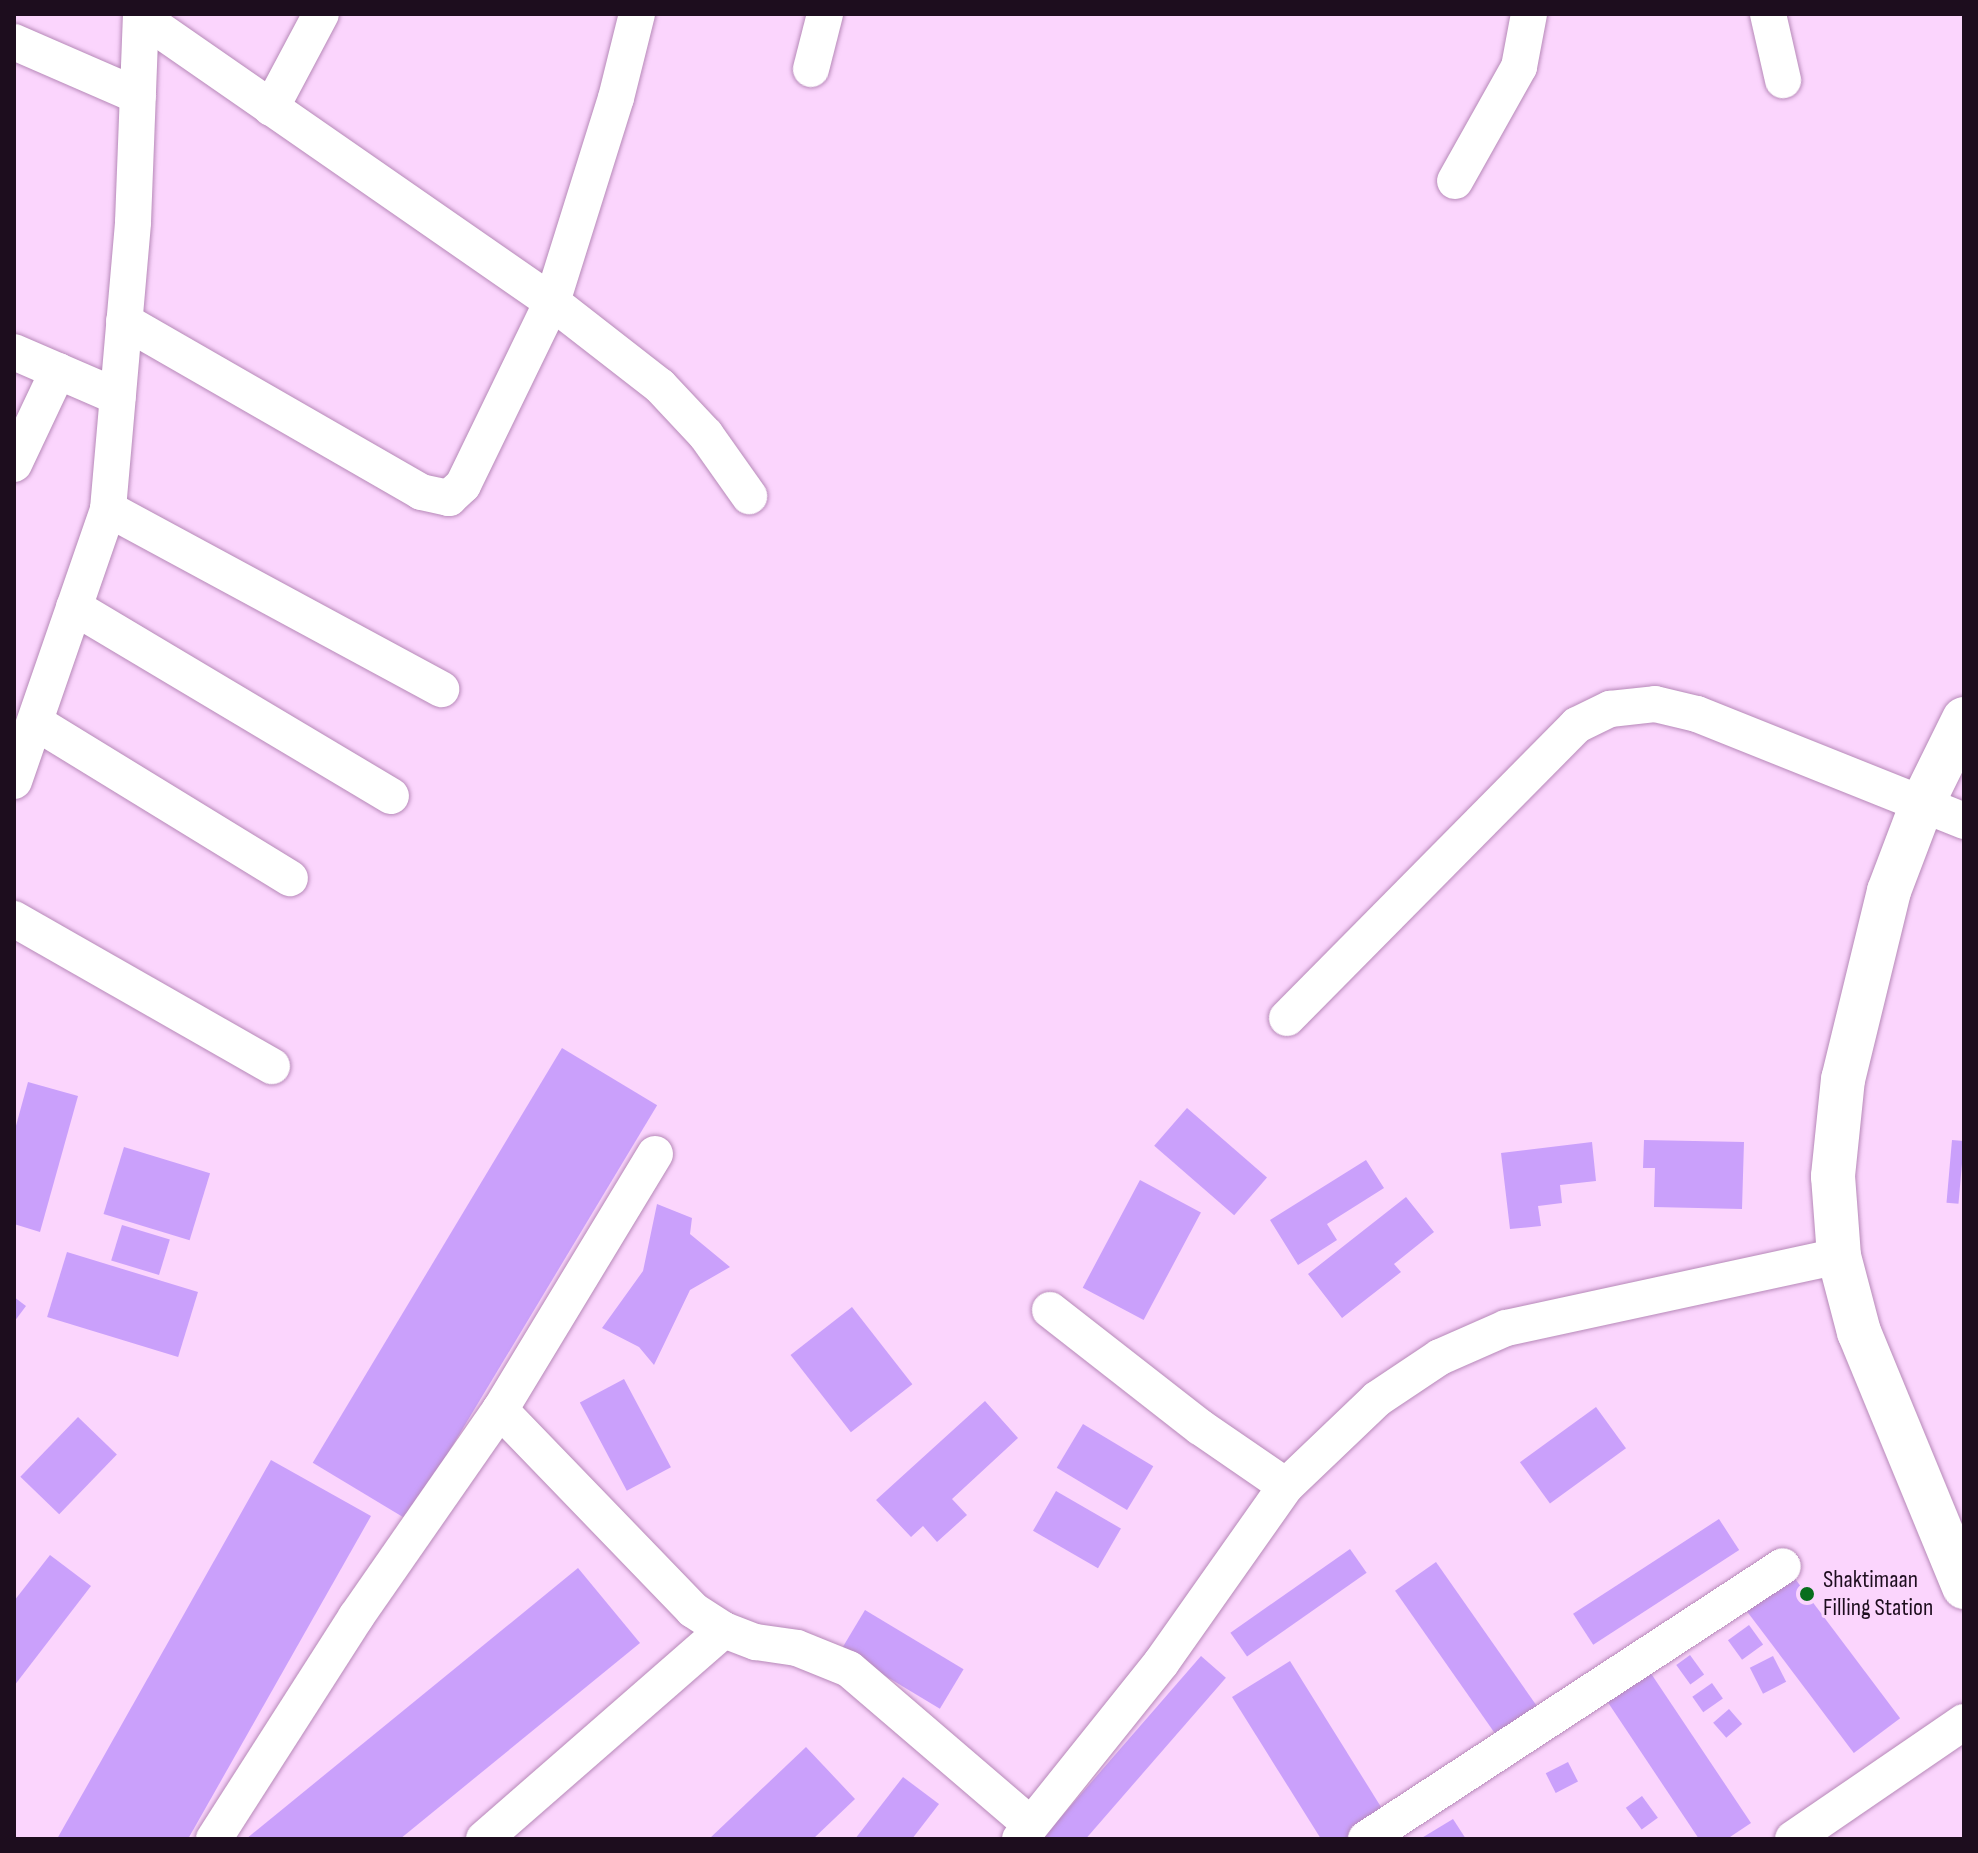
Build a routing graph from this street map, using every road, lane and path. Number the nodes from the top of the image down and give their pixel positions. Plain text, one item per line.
1 (321, 14) edge
2 (637, 14) edge
3 (825, 14) edge
4 (1529, 14) edge
5 (1768, 14) edge
6 (141, 16) edge
7 (14, 42) edge
8 (811, 69) dead end
9 (1783, 80) dead end
10 (138, 96) junction
11 (271, 108) junction
12 (1455, 181) dead end
13 (552, 302) junction
14 (124, 321) junction
15 (14, 352) edge
16 (58, 371) junction
17 (118, 397) junction
18 (14, 464) edge
19 (749, 496) dead end
20 (108, 509) junction
21 (74, 607) junction
22 (441, 689) dead end
23 (1964, 719) edge
24 (35, 722) junction
25 (14, 781) edge
26 (391, 796) dead end
27 (1922, 804) junction
28 (1964, 821) edge
29 (290, 878) dead end
30 (14, 919) edge
31 (1287, 1018) dead end
32 (272, 1066) dead end
33 (655, 1154) dead end
34 (1839, 1256) junction
35 (1050, 1310) dead end
36 (500, 1410) junction
37 (1286, 1486) junction
38 (1783, 1566) dead end
39 (1964, 1587) edge
40 (724, 1630) junction
41 (1964, 1722) edge
42 (1025, 1832) edge
43 (214, 1839) edge
44 (484, 1839) edge
45 (1366, 1839) edge
46 (1793, 1839) edge

1 - 11 street
2 - 13 street
3 - 8 street
4 - 12 street
5 - 9 street
6 - 10 street
6 - 11 street
7 - 10 street
10 - 14 street
11 - 13 street
13 - 14 street
13 - 19 street
14 - 17 street
15 - 16 street
16 - 17 street
16 - 18 street
17 - 20 street
20 - 21 street
20 - 22 street
21 - 24 street
21 - 26 street
23 - 27 street
24 - 25 street
24 - 29 street
27 - 28 street
27 - 31 street
27 - 34 street
30 - 32 street
33 - 36 street
34 - 37 street
34 - 39 street
35 - 37 street
36 - 40 street
36 - 43 street
37 - 42 street
38 - 45 street
40 - 42 street
40 - 44 street
41 - 46 street

